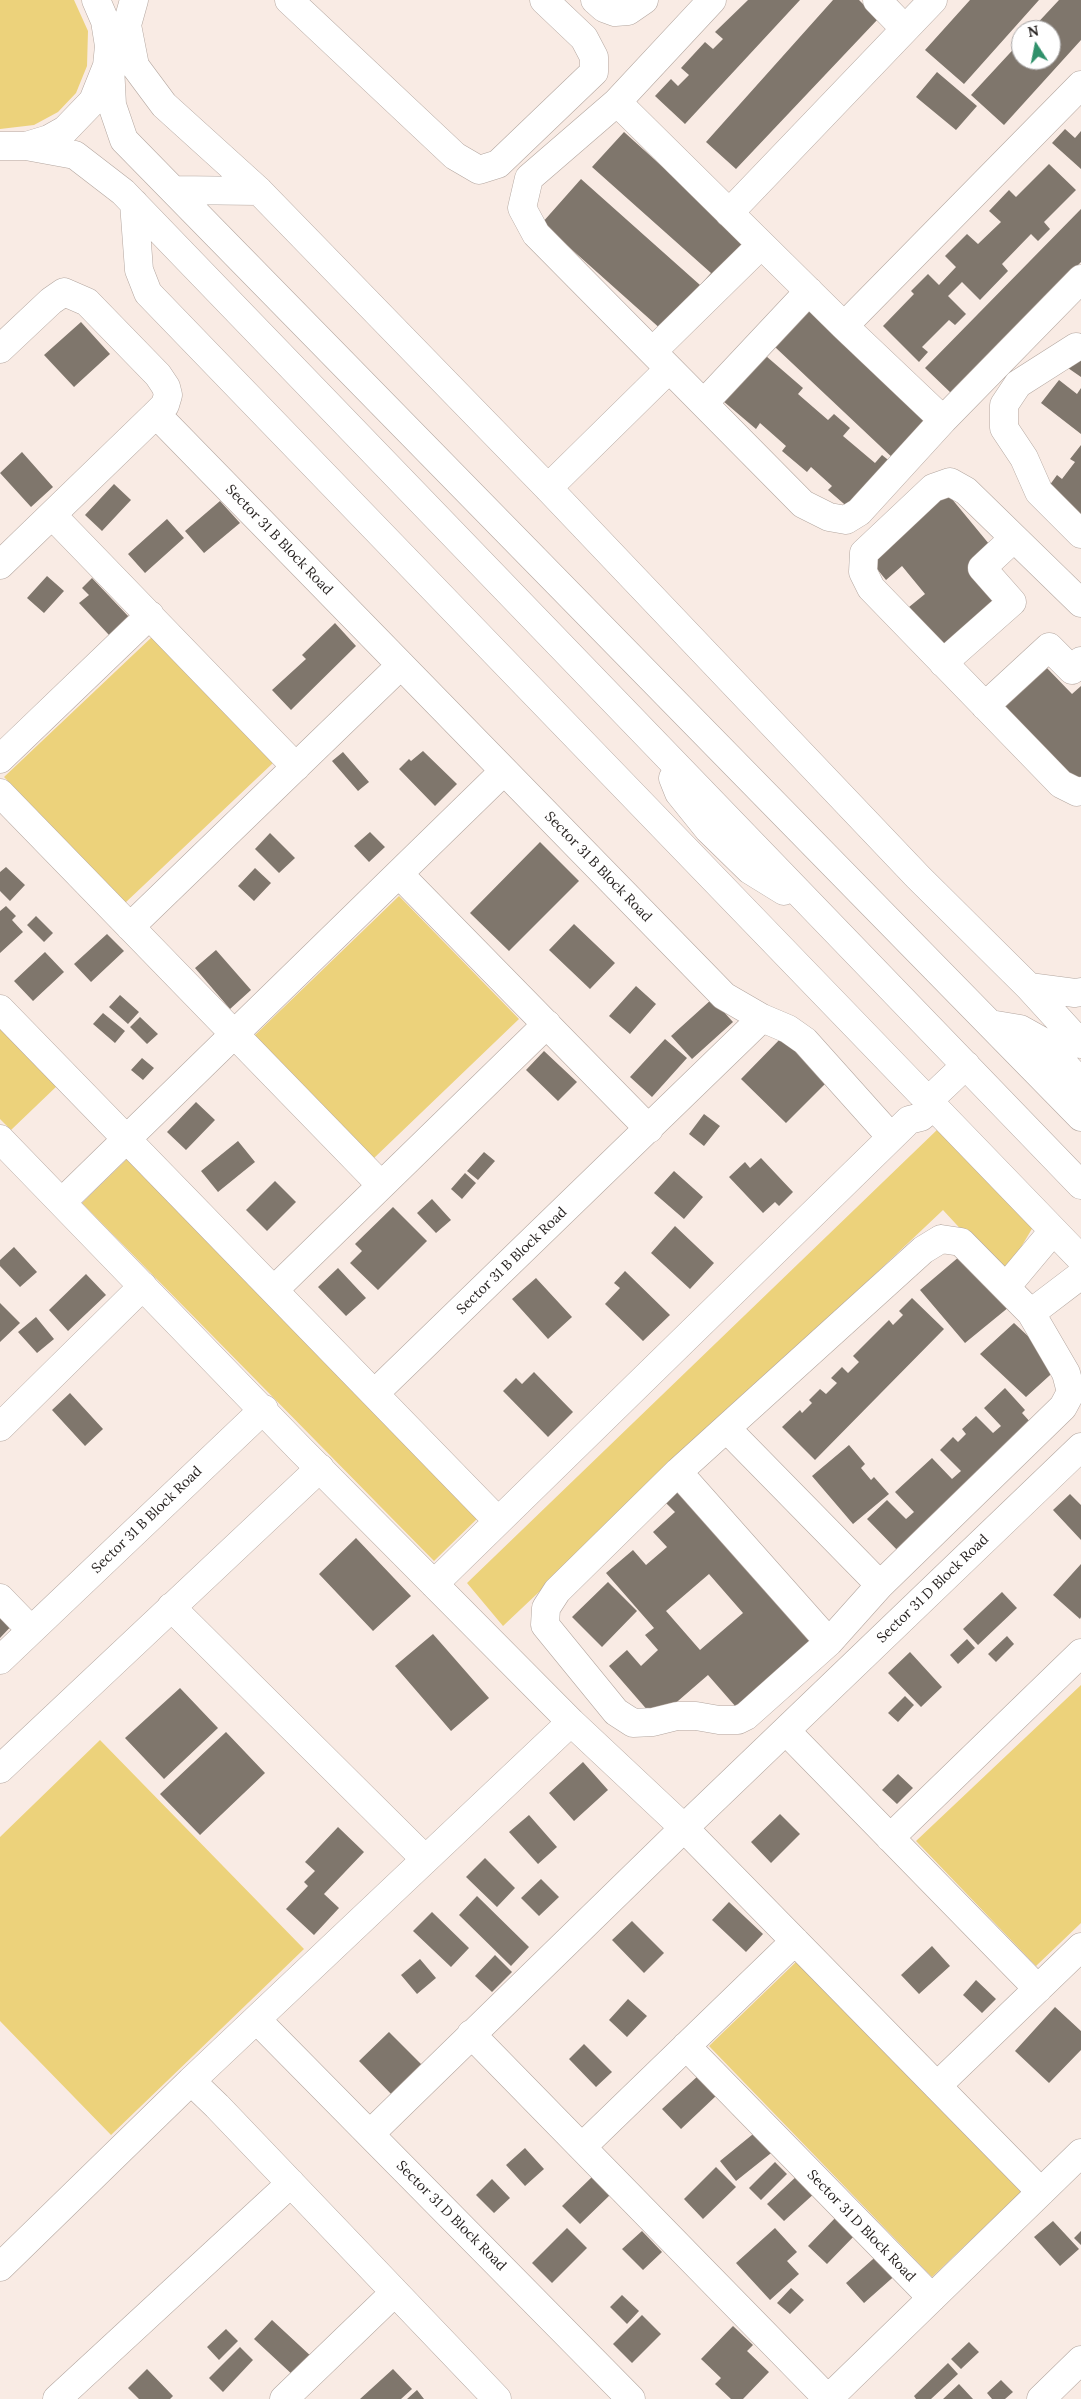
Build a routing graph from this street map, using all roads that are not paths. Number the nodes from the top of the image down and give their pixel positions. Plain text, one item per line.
1 (134, 0) edge
2 (288, 0) edge
3 (544, 0) edge
4 (595, 0) edge
5 (644, 0) edge
6 (712, 0) edge
7 (877, 0) edge
8 (933, 0) edge
9 (105, 17) edge
10 (905, 28) junction
11 (1081, 85) edge
12 (617, 102) junction
13 (13, 146) edge
14 (173, 190) junction
15 (259, 191) junction
16 (134, 203) junction
17 (729, 212) junction
18 (761, 245) junction
19 (1081, 279) edge
20 (810, 291) junction
21 (844, 326) junction
22 (1076, 347) dead end
23 (0, 349) edge
24 (661, 360) junction
25 (704, 402) junction
26 (156, 414) junction
27 (943, 420) junction
28 (548, 488) junction
29 (52, 514) junction
30 (1081, 534) edge
31 (1014, 538) junction
32 (0, 565) edge
33 (1081, 603) edge
34 (150, 615) junction
35 (1081, 661) edge
36 (943, 663) junction
37 (401, 665) junction
38 (985, 706) junction
39 (0, 759) edge
40 (296, 767) junction
41 (504, 771) junction
42 (1081, 791) edge
43 (0, 793) edge
44 (399, 874) junction
45 (130, 927) junction
46 (1029, 987) junction
47 (1081, 992) edge
48 (0, 1009) edge
49 (762, 1018) junction
50 (546, 1024) junction
51 (990, 1024) junction
52 (234, 1034) junction
53 (1081, 1044) edge
54 (966, 1065) junction
55 (1081, 1083) edge
56 (917, 1113) junction
57 (1081, 1117) edge
58 (649, 1129) junction
59 (0, 1139) edge
60 (127, 1139) junction
61 (381, 1185) junction
62 (1081, 1185) edge
63 (62, 1202) junction
64 (1053, 1231) junction
65 (1081, 1259) edge
66 (1081, 1275) edge
67 (143, 1286) junction
68 (1006, 1287) junction
69 (274, 1290) junction
70 (1031, 1313) junction
71 (375, 1393) junction
72 (264, 1409) junction
73 (4, 1415) edge
74 (727, 1429) junction
75 (1081, 1447) edge
76 (310, 1459) junction
77 (678, 1472) junction
78 (498, 1521) junction
79 (434, 1584) junction
80 (880, 1585) junction
81 (0, 1598) edge
82 (171, 1608) junction
83 (31, 1630) junction
84 (829, 1642) junction
85 (1081, 1653) edge
86 (0, 1660) edge
87 (571, 1722) junction
88 (786, 1731) junction
89 (0, 1770) edge
90 (684, 1828) junction
91 (890, 1838) junction
92 (425, 1859) junction
93 (794, 1941) junction
94 (1081, 1947) edge
95 (1038, 1989) junction
96 (257, 2020) junction
97 (471, 2034) junction
98 (686, 2046) junction
99 (191, 2081) junction
100 (937, 2086) junction
101 (370, 2134) junction
102 (582, 2147) junction
103 (1081, 2153) edge
104 (291, 2183) junction
105 (1041, 2192) junction
106 (0, 2267) edge
107 (394, 2293) junction
108 (932, 2298) junction
109 (1081, 2360) edge
110 (57, 2399) edge
111 (284, 2399) edge
112 (496, 2399) edge
113 (631, 2399) edge
114 (828, 2399) edge
115 (1041, 2399) edge

1 - 15 street
2 - 3 street
4 - 5 street
6 - 12 street
7 - 10 street
8 - 10 street
9 - 13 street
9 - 14 street
10 - 17 street
11 - 21 street
12 - 17 street
12 - 24 street
13 - 16 street
14 - 15 street
14 - 51 street
15 - 28 street
16 - 54 street
16 - 56 street
17 - 18 street
18 - 20 street
18 - 24 street
19 - 27 street
20 - 21 street
20 - 25 street
21 - 27 street
22 - 30 street
23 - 26 street
24 - 25 street
24 - 28 street
25 - 27 street
26 - 29 street
26 - 37 street, Sector 31 B Block Road
28 - 46 street
29 - 32 street
29 - 34 street
31 - 33 street
31 - 36 street
31 - 36 street
34 - 39 street
34 - 40 street
35 - 38 street
36 - 38 street
37 - 40 street
37 - 41 street, Sector 31 B Block Road
38 - 42 street
40 - 45 street
41 - 44 street
41 - 49 street, Sector 31 B Block Road
43 - 45 street
44 - 50 street
44 - 52 street
45 - 52 street
46 - 47 street
46 - 53 street
48 - 60 street
49 - 56 street, Sector 31 B Block Road
49 - 58 street, Sector 31 B Block Road
50 - 58 street
50 - 61 street
51 - 55 street
51 - 57 street
52 - 60 street
52 - 61 street
54 - 56 street
54 - 62 street
56 - 64 street
56 - 78 street
58 - 71 street, Sector 31 B Block Road
59 - 63 street
60 - 63 street
60 - 69 street
61 - 69 street
63 - 67 street
64 - 65 street
64 - 68 street
66 - 70 street
67 - 72 street
67 - 73 street
68 - 70 street
68 - 74 street
69 - 71 street
70 - 80 street
71 - 78 street
72 - 76 street
72 - 83 street, Sector 31 B Block Road
74 - 77 street
74 - 80 street
75 - 88 street, Sector 31 D Block Road
76 - 79 street
76 - 82 street
77 - 84 street
77 - 84 street
78 - 79 street
79 - 87 street
80 - 84 street
81 - 83 street
82 - 89 street
82 - 92 street
83 - 86 street, Sector 31 B Block Road
85 - 91 street
87 - 90 street
87 - 92 street
88 - 90 street, Sector 31 D Block Road
88 - 91 street
90 - 93 street
90 - 97 street, Sector 31 D Block Road
91 - 95 street
92 - 96 street
93 - 98 street
93 - 100 street
94 - 95 street
95 - 100 street
96 - 99 street
96 - 101 street
97 - 101 street, Sector 31 D Block Road
97 - 102 street
98 - 102 street
98 - 108 street, Sector 31 D Block Road
99 - 104 street
99 - 106 street
100 - 105 street
101 - 113 street, Sector 31 D Block Road
102 - 114 street
103 - 105 street
104 - 107 street
104 - 110 street
105 - 108 street
107 - 111 street
107 - 112 street
108 - 114 street
109 - 115 street

